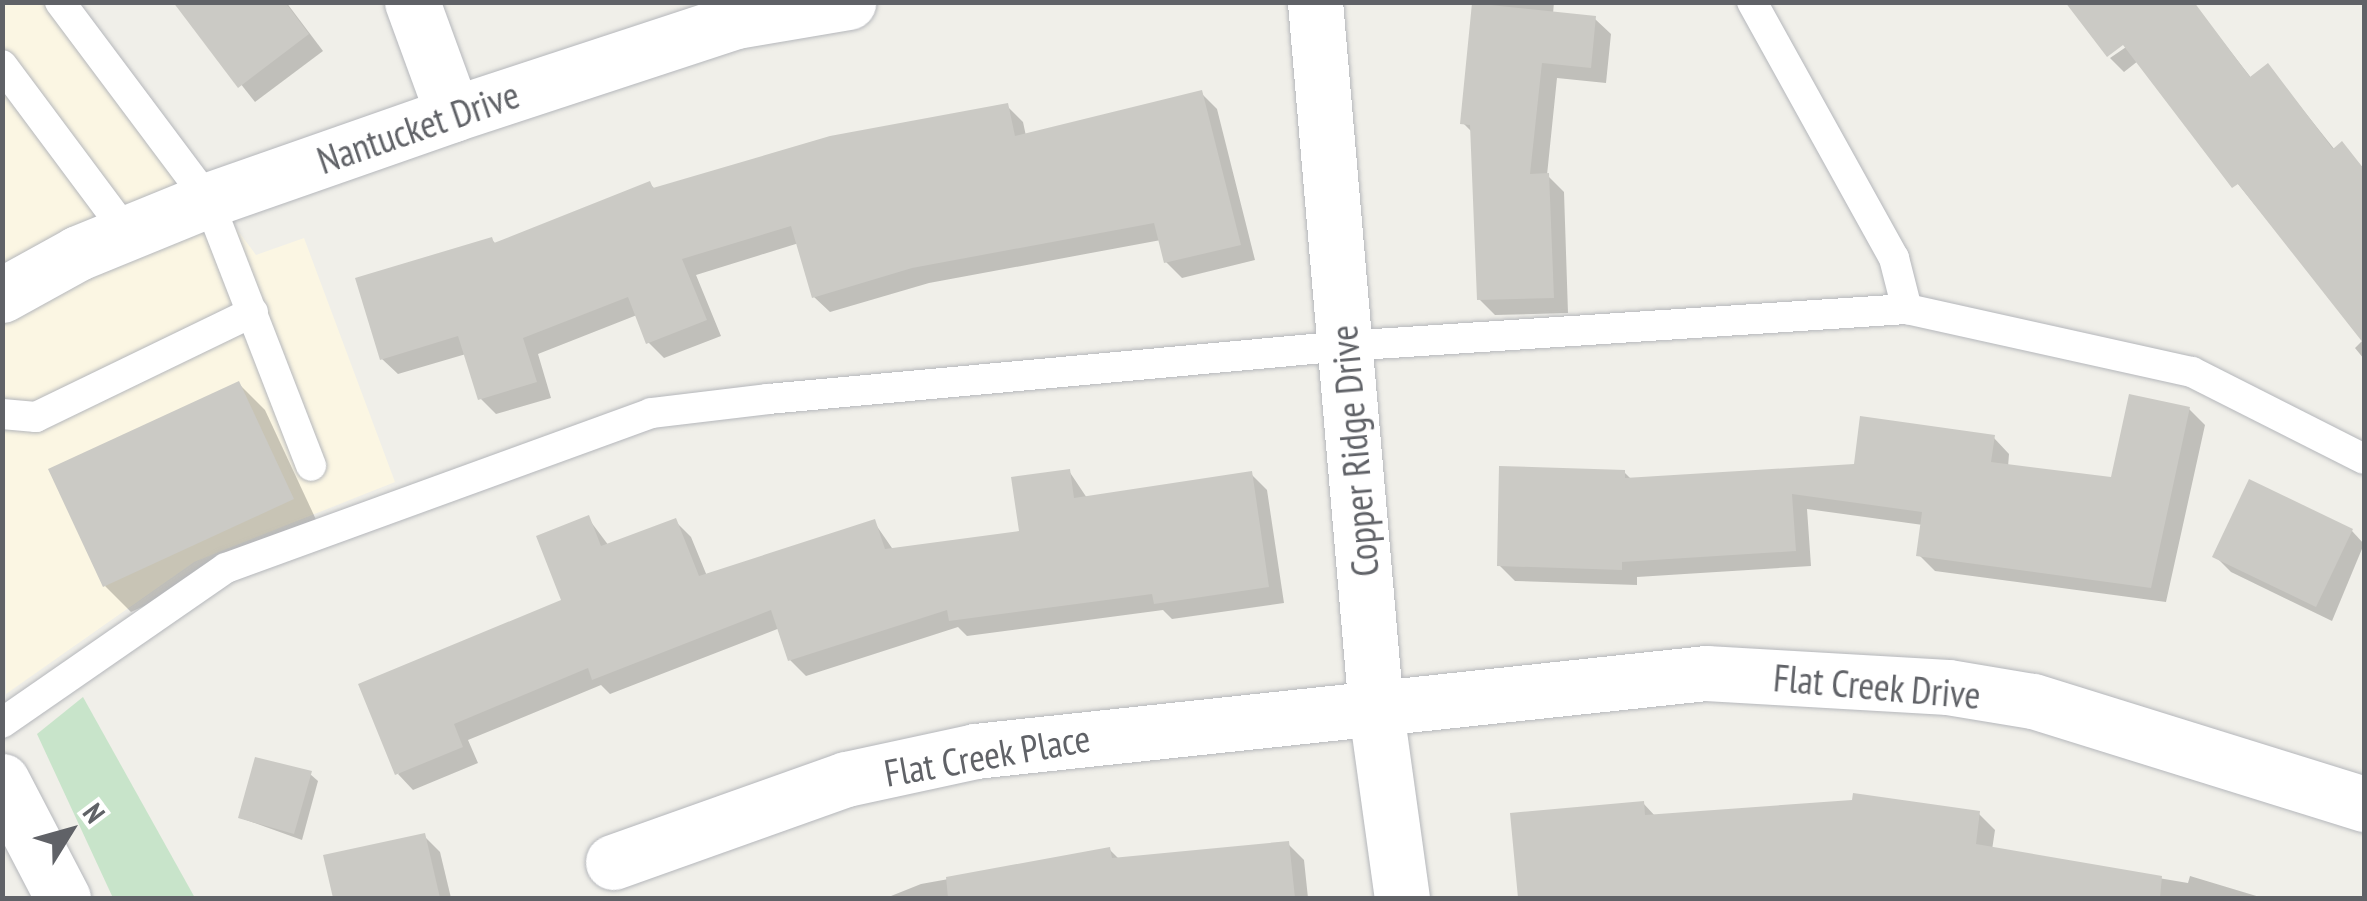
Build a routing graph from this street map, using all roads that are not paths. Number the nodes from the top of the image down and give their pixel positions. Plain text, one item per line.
1 (60, 2) edge
2 (412, 2) edge
3 (848, 2) edge
4 (1314, 2) edge
5 (1752, 2) edge
6 (2, 65) edge
7 (453, 114) junction
8 (208, 200) junction
9 (128, 234) junction
10 (2, 295) edge
11 (1907, 310) junction
12 (253, 312) junction
13 (1345, 346) junction
14 (2, 414) edge
15 (2364, 460) edge
16 (311, 466) dead end
17 (1376, 711) junction
18 (2, 723) edge
19 (2, 781) edge
20 (2364, 804) edge
21 (613, 862) dead end
22 (63, 898) edge
23 (1402, 898) edge

1 - 8 lane
2 - 7 street
3 - 7 street, Nantucket Drive
4 - 13 street, Copper Ridge Drive
5 - 11 lane
6 - 9 lane
7 - 8 street, Nantucket Drive
8 - 9 street, Nantucket Drive
8 - 12 lane
9 - 10 street, Nantucket Drive
11 - 13 lane
11 - 15 lane
12 - 14 lane
12 - 16 lane
13 - 17 street, Copper Ridge Drive
13 - 18 lane
17 - 20 street, Flat Creek Drive
17 - 21 street, Flat Creek Place
17 - 23 street, Copper Ridge Drive
19 - 22 street

